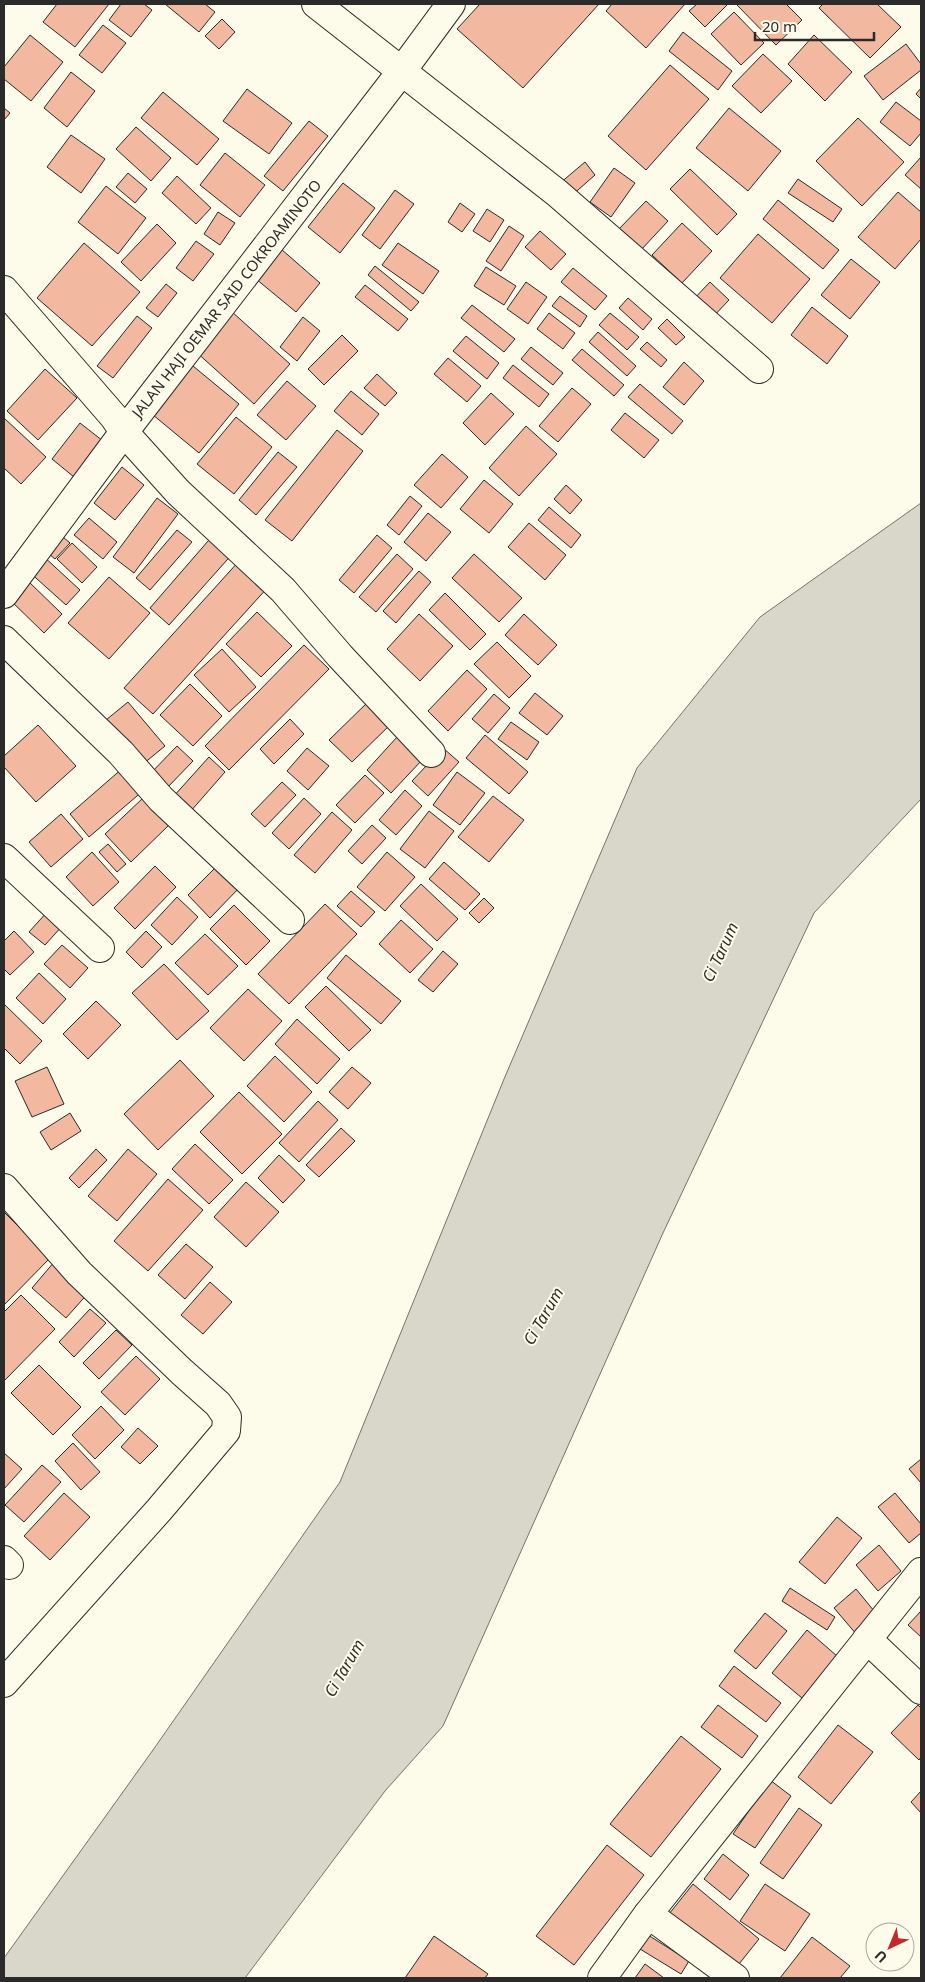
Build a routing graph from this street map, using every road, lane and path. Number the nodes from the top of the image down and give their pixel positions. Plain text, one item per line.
1 (316, 4) edge
2 (451, 4) edge
3 (401, 72) junction
4 (4, 290) edge
5 (759, 370) dead end
6 (124, 432) junction
7 (4, 594) edge
8 (4, 640) edge
9 (431, 753) dead end
10 (4, 858) edge
11 (290, 920) dead end
12 (100, 948) dead end
13 (4, 1188) edge
14 (921, 1572) edge
15 (867, 1639) junction
16 (4, 1683) edge
17 (921, 1690) edge
18 (648, 1914) junction
19 (602, 1978) edge
20 (735, 1978) edge

1 - 3 street
2 - 3 street, JALAN HAJI OEMAR SAID COKROAMINOTO
3 - 5 street
3 - 6 street, JALAN HAJI OEMAR SAID COKROAMINOTO
4 - 6 street
6 - 7 street, JALAN HAJI OEMAR SAID COKROAMINOTO
6 - 9 street
8 - 11 street
10 - 12 street
13 - 16 street
14 - 15 street
15 - 17 street
15 - 18 street
18 - 19 street
18 - 20 street

